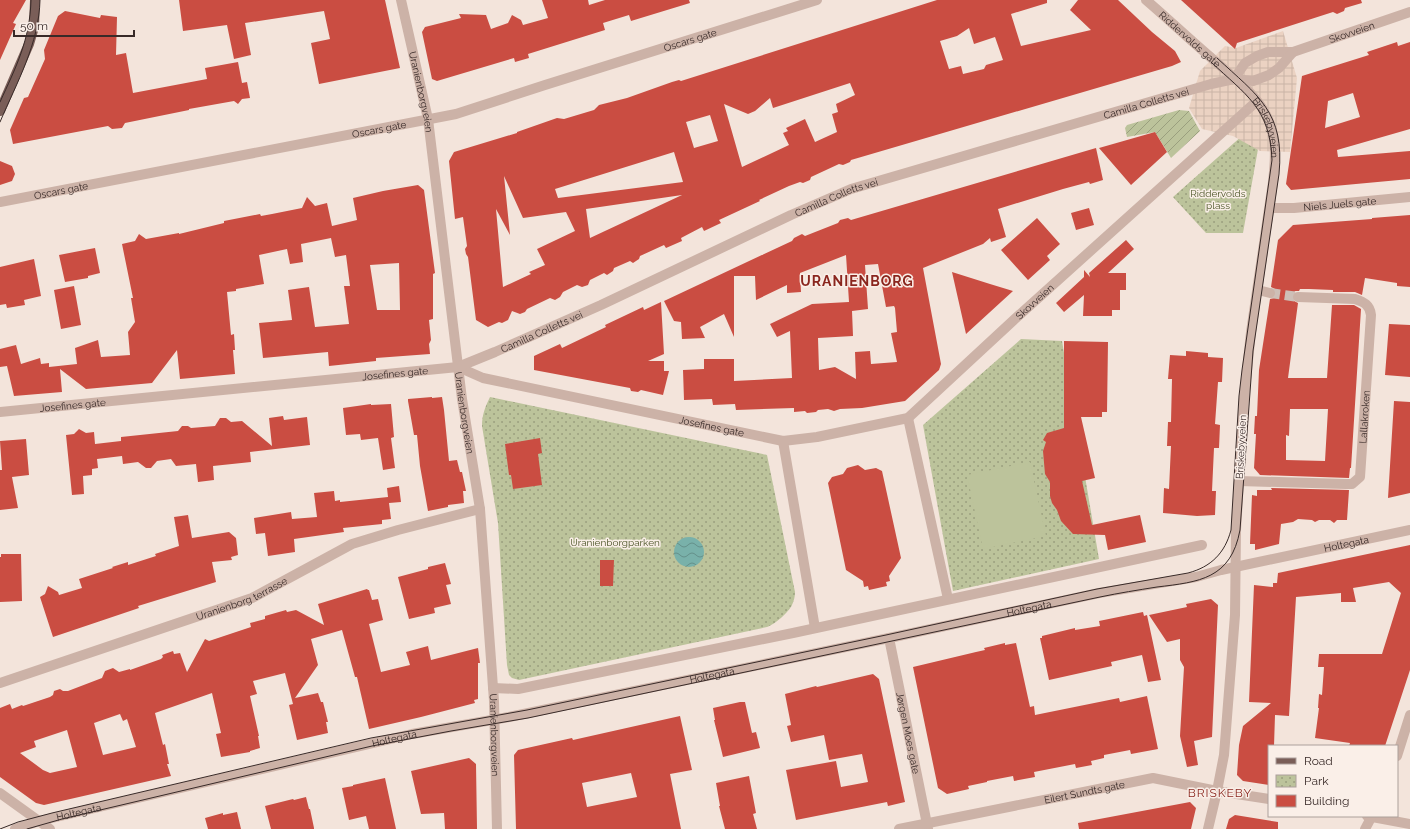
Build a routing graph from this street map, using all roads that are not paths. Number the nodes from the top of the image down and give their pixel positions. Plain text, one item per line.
1 (35, 0) edge
2 (401, 0) edge
3 (818, 0) edge
4 (1146, 0) edge
5 (1410, 12) edge
6 (1293, 52) junction
7 (1234, 78) junction
8 (1257, 101) junction
9 (0, 111) edge
10 (428, 119) junction
11 (1410, 197) edge
12 (0, 202) edge
13 (1270, 208) junction
14 (1258, 290) junction
15 (1270, 293) tunnel mouth
16 (1298, 297) tunnel mouth
17 (458, 367) junction
18 (0, 412) edge
19 (908, 418) junction
20 (782, 441) junction
21 (1239, 481) junction
22 (480, 509) junction
23 (1410, 530) edge
24 (1202, 545) dead end
25 (1236, 568) junction
26 (948, 599) junction
27 (815, 628) junction
28 (889, 638) junction
29 (0, 683) edge
30 (493, 688) junction
31 (1410, 715) edge
32 (494, 720) junction
33 (1398, 753) edge
34 (1217, 791) junction
35 (0, 793) edge
36 (1268, 800) edge
37 (1370, 817) edge
38 (1375, 817) edge
39 (39, 821) junction
40 (1410, 824) edge
41 (928, 826) edge
42 (15, 829) edge
43 (50, 829) edge
44 (497, 829) edge
45 (899, 829) edge
46 (1208, 829) edge
47 (1365, 829) edge

1 - 9 main road
2 - 10 street, Uranienborgveien
3 - 10 street, Oscars gate
4 - 7 street, Riddervolds gate
5 - 6 street, Skovveien
6 - 7 street, Skovveien
6 - 7 street, Skovveien
7 - 8 street, Briskebyveien
7 - 17 street, Camilla Colletts vei
8 - 13 street, Briskebyveien
8 - 19 street, Skovveien
10 - 12 street, Oscars gate
10 - 17 street, Uranienborgveien
11 - 13 street, Niels Juels gate
13 - 14 street, Briskebyveien
14 - 15 street
14 - 21 street, Briskebyveien
16 - 21 street, Lallakroken
17 - 18 street, Josefines gate
17 - 20 street, Josefines gate
17 - 22 street, Uranienborgveien
19 - 20 street
19 - 26 street
20 - 27 street
21 - 25 street, Briskebyveien
22 - 29 street, Uranienborg terrasse
22 - 30 street, Uranienborgveien
23 - 25 street, Holtegata
24 - 26 street
25 - 28 street, Holtegata
25 - 34 street, Briskebyveien
26 - 27 street
27 - 30 street
28 - 32 street, Holtegata
28 - 41 street, Jørgen Moes gate
30 - 32 street, Uranienborgveien
31 - 33 street
32 - 39 street, Holtegata
32 - 44 street, Uranienborgveien
34 - 36 street, Eilert Sundts gate
34 - 41 street, Eilert Sundts gate
34 - 46 street, Briskebyveien
35 - 39 street
37 - 47 street
38 - 40 street
39 - 42 street, Holtegata
39 - 43 street
41 - 45 street, Eilert Sundts gate

